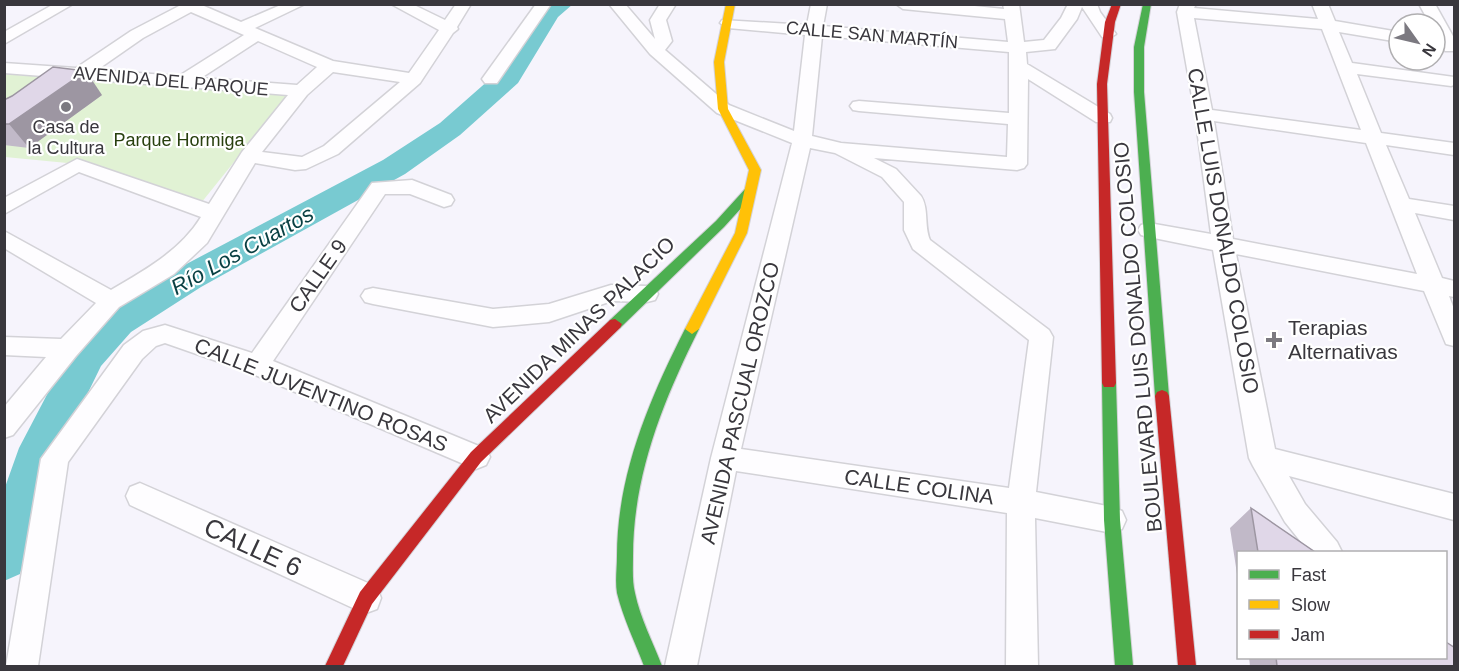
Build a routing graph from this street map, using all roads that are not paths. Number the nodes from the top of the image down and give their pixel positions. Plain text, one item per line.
1 (66, 4) edge
2 (298, 4) edge
3 (398, 4) edge
4 (464, 4) edge
5 (544, 4) edge
6 (616, 4) edge
7 (668, 4) edge
8 (731, 4) edge
9 (819, 4) edge
10 (903, 4) edge
11 (1076, 4) edge
12 (1089, 4) edge
13 (1117, 4) edge
14 (1147, 4) edge
15 (1320, 4) edge
16 (192, 5) edge
17 (1187, 8) edge
18 (1012, 10) edge
19 (728, 23) junction
20 (1328, 25) junction
21 (450, 29) junction
22 (814, 30) junction
23 (248, 32) junction
24 (1108, 34) junction
25 (1387, 36) edge
26 (4, 39) edge
27 (656, 50) junction
28 (1018, 57) junction
29 (328, 66) junction
30 (1345, 67) junction
31 (4, 68) edge
32 (80, 74) junction
33 (491, 78) dead end
34 (414, 79) junction
35 (1451, 81) dead end
36 (181, 83) junction
37 (301, 91) junction
38 (859, 106) dead end
39 (723, 109) junction
40 (1204, 114) junction
41 (1103, 118) junction
42 (1017, 119) junction
43 (1374, 139) junction
44 (802, 140) junction
45 (841, 149) junction
46 (1455, 149) edge
47 (249, 156) junction
48 (792, 181) junction
49 (751, 189) junction
50 (444, 200) dead end
51 (1400, 204) junction
52 (4, 207) edge
53 (212, 213) junction
54 (1455, 213) edge
55 (1149, 230) junction
56 (4, 238) edge
57 (1223, 244) junction
58 (1433, 284) junction
59 (1455, 289) edge
60 (646, 294) junction
61 (373, 296) dead end
62 (111, 301) junction
63 (1455, 337) edge
64 (4, 346) edge
65 (67, 349) junction
66 (257, 364) junction
67 (4, 427) edge
68 (476, 457) junction
69 (725, 458) junction
70 (1263, 458) junction
71 (140, 496) dead end
72 (1021, 502) junction
73 (1455, 507) edge
74 (1112, 520) junction
75 (1326, 551) edge
76 (366, 598) junction
77 (22, 666) edge
78 (334, 666) edge
79 (653, 666) edge
80 (681, 666) edge
81 (1022, 666) edge
82 (1124, 666) edge
83 (1187, 666) edge

1 - 26 street
2 - 23 street
3 - 21 street
4 - 21 street
5 - 33 street
6 - 27 street
7 - 27 street
8 - 19 main road
9 - 22 street, AVENIDA PASCUAL OROZCO
10 - 18 street
11 - 28 street, CALLE SAN MARTÍN
12 - 24 street
13 - 24 main road, BOULEVARD LUIS DONALDO COLOSIO
14 - 55 main road, BOULEVARD LUIS DONALDO COLOSIO
15 - 20 street
16 - 23 street
16 - 32 street
17 - 20 street
17 - 40 street, CALLE LUIS DONALDO COLOSIO
18 - 28 street
19 - 22 street, CALLE SAN MARTÍN
19 - 39 main road
20 - 25 street
20 - 30 street
21 - 34 street
22 - 28 street, CALLE SAN MARTÍN
22 - 44 street, AVENIDA PASCUAL OROZCO
23 - 29 street
23 - 36 street
24 - 41 main road, BOULEVARD LUIS DONALDO COLOSIO
27 - 39 street
28 - 41 street
28 - 42 street
29 - 34 street
29 - 37 street
30 - 35 street
30 - 43 street
31 - 32 street, AVENIDA DEL PARQUE
32 - 36 street, AVENIDA DEL PARQUE
34 - 47 street
36 - 37 street, AVENIDA DEL PARQUE
37 - 47 street
38 - 42 street
39 - 44 street
39 - 49 main road
40 - 43 street
40 - 57 street, CALLE LUIS DONALDO COLOSIO
41 - 74 main road, BOULEVARD LUIS DONALDO COLOSIO
42 - 45 street
43 - 46 street
43 - 51 street
44 - 45 street
44 - 48 street, AVENIDA PASCUAL OROZCO
45 - 72 street
47 - 53 street
48 - 49 street
48 - 69 street, AVENIDA PASCUAL OROZCO
49 - 60 main road, AVENIDA MINAS PALACIO
49 - 79 main road
50 - 66 street, CALLE 9
51 - 54 street
51 - 58 street
52 - 53 street
53 - 62 street
55 - 57 street
55 - 83 main road, BOULEVARD LUIS DONALDO COLOSIO
56 - 62 street
57 - 58 street
57 - 70 street, CALLE LUIS DONALDO COLOSIO
58 - 59 street
58 - 63 street
60 - 61 street
60 - 68 main road, AVENIDA MINAS PALACIO
62 - 65 street
64 - 65 street
65 - 67 street
66 - 68 street, CALLE JUVENTINO ROSAS
66 - 77 street, CALLE JUVENTINO ROSAS
68 - 76 main road, AVENIDA MINAS PALACIO
69 - 72 street, CALLE COLINA
69 - 80 street, AVENIDA PASCUAL OROZCO
70 - 73 street
70 - 75 street, CALLE LUIS DONALDO COLOSIO
71 - 76 street, CALLE 6
72 - 74 street, CALLE COLINA
72 - 81 street
74 - 82 main road, BOULEVARD LUIS DONALDO COLOSIO
76 - 78 main road, AVENIDA MINAS PALACIO

